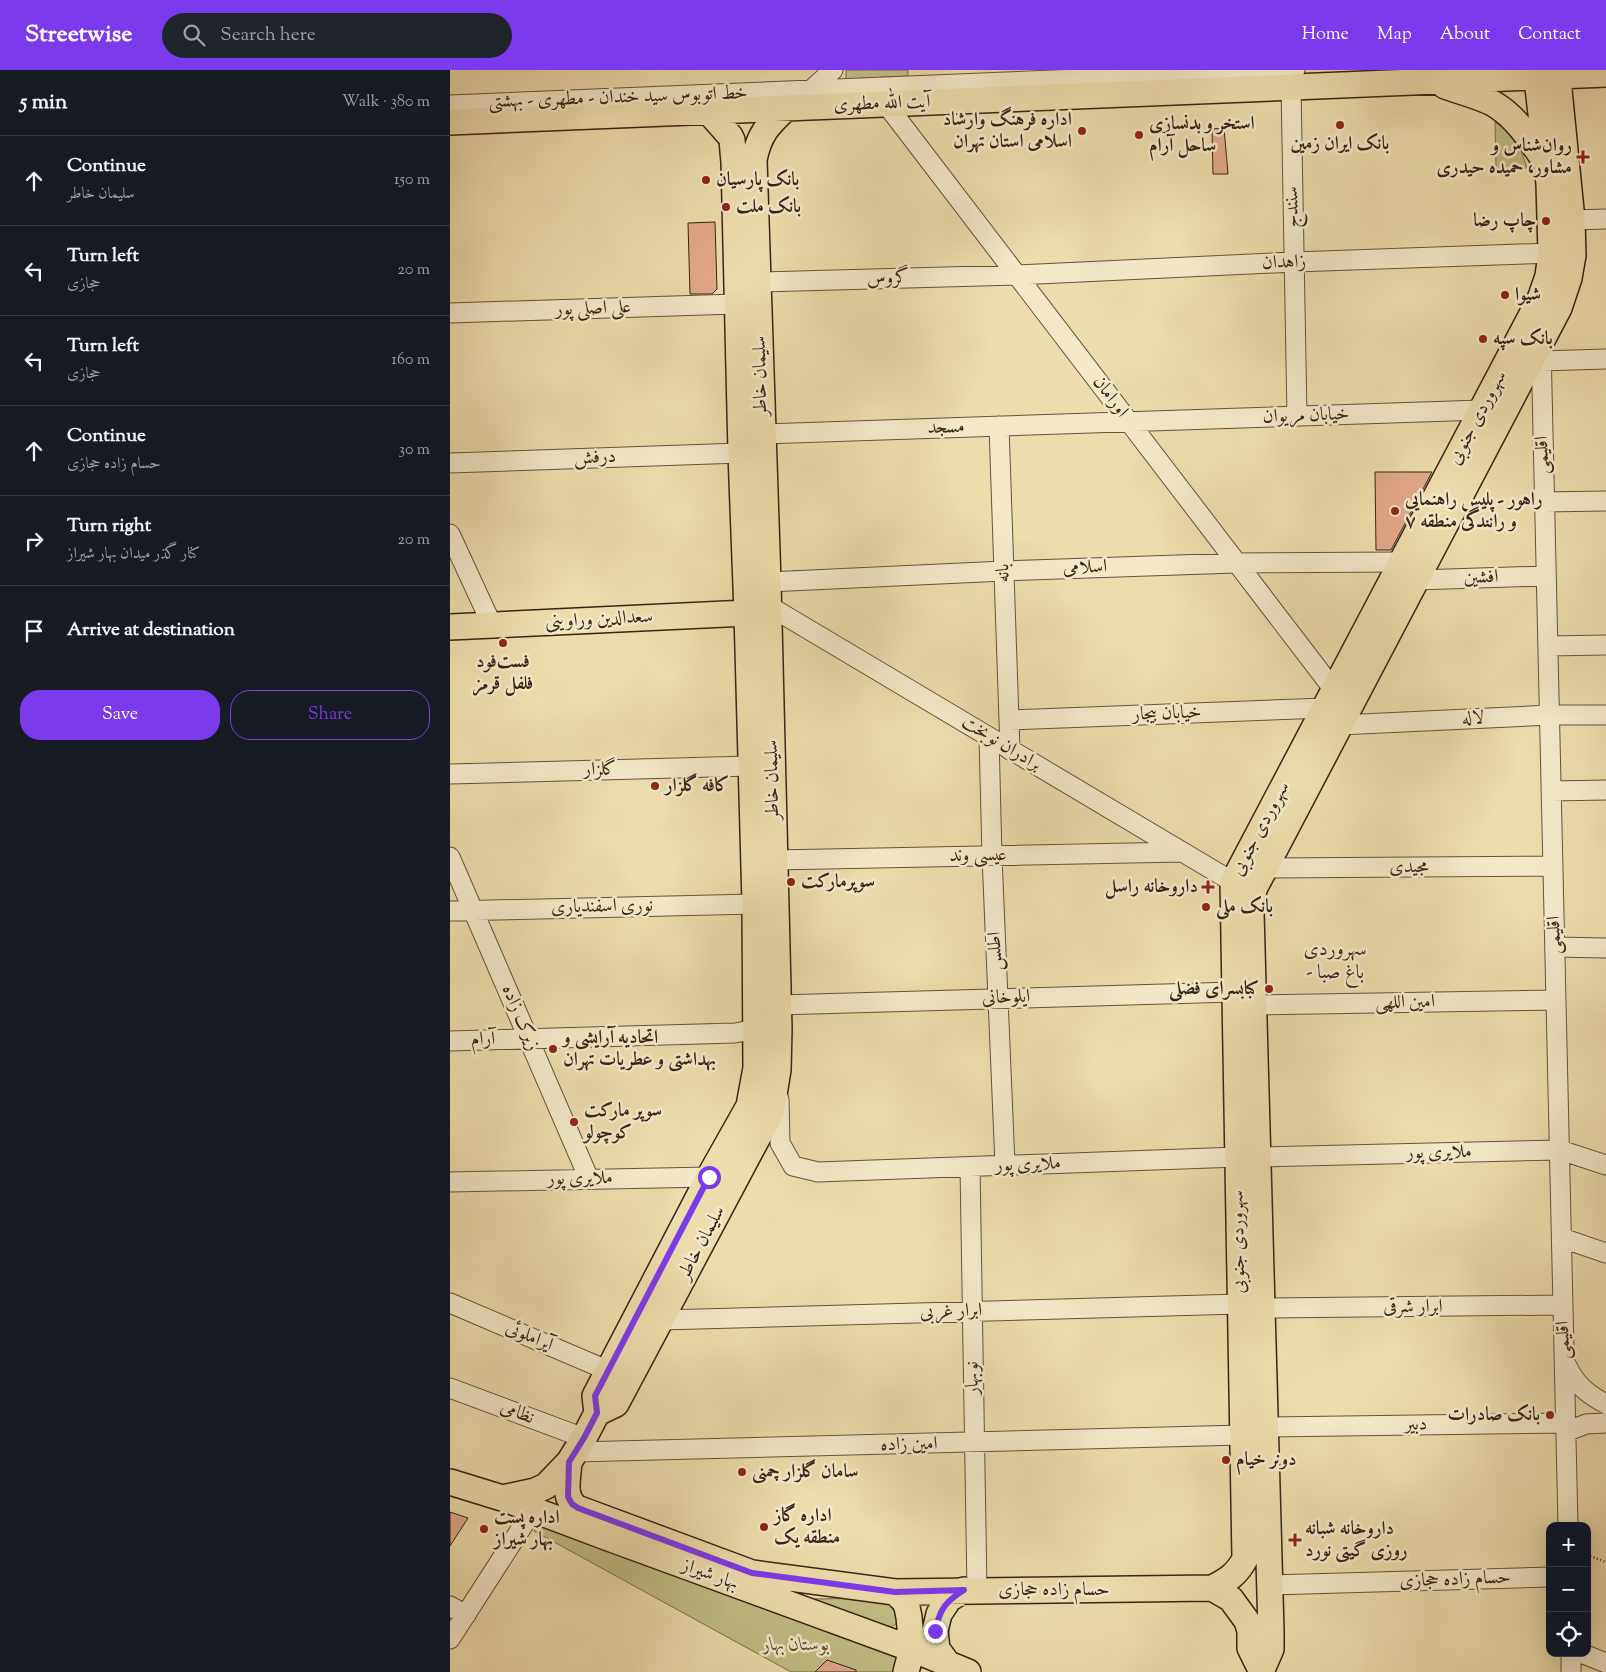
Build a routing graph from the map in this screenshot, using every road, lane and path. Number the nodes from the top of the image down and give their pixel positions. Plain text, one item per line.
1 (834, 70) edge
2 (1547, 73) edge
3 (1606, 74) edge
4 (1293, 79) edge
5 (1431, 82) junction
6 (813, 89) junction
7 (886, 104) junction
8 (450, 105) edge
9 (786, 108) junction
10 (708, 111) junction
11 (450, 122) edge
12 (1547, 164) junction
13 (1606, 219) edge
14 (1572, 220) junction
15 (1551, 253) junction
16 (1294, 262) junction
17 (1016, 275) junction
18 (759, 282) junction
19 (736, 304) junction
20 (450, 313) edge
21 (1541, 353) junction
22 (1606, 359) edge
23 (1492, 414) junction
24 (1297, 416) junction
25 (1129, 422) junction
26 (999, 426) junction
27 (763, 434) junction
28 (741, 453) junction
29 (450, 463) edge
30 (1606, 501) edge
31 (1544, 502) junction
32 (450, 534) edge
33 (1236, 563) junction
34 (1004, 571) junction
35 (1409, 571) junction
36 (1546, 576) junction
37 (762, 601) junction
38 (492, 625) junction
39 (450, 627) edge
40 (1606, 645) edge
41 (1548, 646) junction
42 (1333, 708) junction
43 (1550, 715) junction
44 (1606, 715) edge
45 (1009, 720) junction
46 (989, 737) junction
47 (1010, 750) junction
48 (750, 766) junction
49 (450, 774) edge
50 (1606, 790) edge
51 (1551, 791) junction
52 (1182, 852) junction
53 (992, 856) junction
54 (450, 857) edge
55 (775, 860) junction
56 (1553, 866) junction
57 (1265, 868) junction
58 (1232, 882) junction
59 (755, 904) junction
60 (473, 910) junction
61 (450, 911) edge
62 (1555, 948) junction
63 (1606, 948) edge
64 (998, 998) junction
65 (1244, 999) junction
66 (1556, 1000) junction
67 (778, 1004) junction
68 (756, 1029) junction
69 (528, 1038) junction
70 (450, 1041) edge
71 (778, 1070) junction
72 (1560, 1150) junction
73 (1248, 1157) junction
74 (1005, 1165) junction
75 (1606, 1165) edge
76 (970, 1166) junction
77 (709, 1177) junction
78 (589, 1179) junction
79 (450, 1182) edge
80 (1562, 1238) junction
81 (1606, 1253) edge
82 (450, 1303) edge
83 (1251, 1306) junction
84 (1563, 1306) junction
85 (972, 1312) junction
86 (661, 1320) junction
87 (1565, 1362) junction
88 (609, 1371) junction
89 (450, 1388) edge
90 (1606, 1404) edge
91 (597, 1413) junction
92 (1606, 1423) edge
93 (1566, 1428) junction
94 (1254, 1431) junction
95 (974, 1443) junction
96 (576, 1451) junction
97 (454, 1485) edge
98 (502, 1498) junction
99 (533, 1510) junction
100 (1568, 1522) edge
101 (1591, 1556) edge
102 (1606, 1562) edge
103 (1546, 1577) edge
104 (1270, 1585) junction
105 (1212, 1588) junction
106 (970, 1590) junction
107 (895, 1592) junction
108 (458, 1610) edge
109 (450, 1639) edge
110 (1571, 1657) edge
111 (1591, 1657) edge
112 (909, 1660) edge
113 (1606, 1663) edge
114 (958, 1668) edge
115 (1261, 1671) edge
116 (1571, 1672) edge

1 - 6 street
2 - 3 main road, آیت الله مطهری
2 - 5 main road, آیت الله مطهری
2 - 12 main road, سهروردی جنوبی
2 - 14 main road, سهروردی جنوبی
4 - 5 main road, آیت الله مطهری
4 - 6 street, خط اتوبوس سید خندان - مطهری - بهشتی
4 - 7 main road, آیت الله مطهری
4 - 16 street, سنندج
5 - 12 main road
6 - 8 street, خط اتوبوس سید خندان - مطهری - بهشتی
6 - 9 street
7 - 9 main road, آیت الله مطهری
7 - 17 street, اورامان
9 - 10 main road, آیت الله مطهری
9 - 18 main road, سلیمان خاطر
10 - 11 main road, آیت الله مطهری
10 - 19 main road, سلیمان خاطر
12 - 15 main road, سهروردی جنوبی
13 - 14 street
14 - 21 main road, سهروردی جنوبی
15 - 16 street, زاهدان
15 - 23 main road, سهروردی جنوبی
16 - 17 street, زاهدان
16 - 24 street, سنندج
17 - 18 street, گروس
17 - 25 street, اورامان
18 - 27 main road, سلیمان خاطر
19 - 20 street, علی اصلی پور
19 - 28 main road, سلیمان خاطر
21 - 22 street
21 - 23 main road, سهروردی جنوبی
21 - 31 street, اقلیمی
23 - 24 street, خیابان مریوان
23 - 35 main road, سهروردی جنوبی
24 - 25 street, خیابان مریوان
25 - 26 street, مسجد
25 - 33 street, اورامان
26 - 27 street, مسجد
26 - 34 street, بانه
27 - 37 main road, سلیمان خاطر
28 - 29 street, درفش
28 - 37 main road, سلیمان خاطر
30 - 31 street
31 - 36 street, اقلیمی
32 - 38 street
33 - 34 street, اسلامی
33 - 35 street, اسلامی
33 - 42 street, اورامان
34 - 37 street, اسلامی
34 - 45 street, بانه
35 - 36 street, افشین
35 - 42 main road, سهروردی جنوبی
35 - 42 main road, سهروردی جنوبی
36 - 41 street, اقلیمی
37 - 38 main road, سعدالدین وراوینی
37 - 46 street, برادران نوبخت
37 - 48 main road, سلیمان خاطر
37 - 55 main road, سلیمان خاطر
38 - 39 main road, سعدالدین وراوینی
40 - 41 street
41 - 43 street, اقلیمی
42 - 43 street, لاله
42 - 45 street, خیابان بیجار
42 - 57 main road, سهروردی جنوبی
42 - 58 main road, سهروردی جنوبی
43 - 44 street, لاله
43 - 51 street, اقلیمی
45 - 47 street, بانه
46 - 47 street, برادران نوبخت
46 - 53 street, اطلس
47 - 52 street, برادران نوبخت
48 - 49 street, گلزار
48 - 59 main road, سلیمان خاطر
50 - 51 street
51 - 56 street, اقلیمی
52 - 53 street, عیسی وند
52 - 58 street, برادران نوبخت
53 - 55 street, عیسی وند
53 - 64 street, اطلس
54 - 60 street, زیرک زاده
55 - 67 main road, سلیمان خاطر
56 - 57 street, مجیدی
56 - 62 street, اقلیمی
57 - 65 main road, سهروردی جنوبی
58 - 65 main road, سهروردی جنوبی
59 - 60 street, نوری اسفندیاری
59 - 68 main road, سلیمان خاطر
60 - 61 street, نوری اسفندیاری
60 - 69 street, زیرک زاده
62 - 63 street
62 - 66 street, اقلیمی
64 - 65 street, ایلوخانی
64 - 67 street, ایلوخانی
64 - 74 street, اطلس
65 - 66 street, امین اللهی
65 - 73 main road, سهروردی جنوبی
66 - 72 street, اقلیمی
67 - 71 main road, سلیمان خاطر
68 - 69 street, آرام
68 - 77 main road, سلیمان خاطر
69 - 70 street, آرام
69 - 78 street, زیرک زاده
71 - 76 street, ملایری پور
71 - 86 main road, سلیمان خاطر
72 - 73 street, ملایری پور
72 - 75 street, ملایری پور
72 - 80 street, اقلیمی
73 - 74 street, ملایری پور
73 - 83 main road, سهروردی جنوبی
74 - 76 street, ملایری پور
76 - 85 street, نوبهار
77 - 78 street, ملایری پور
77 - 88 main road, سلیمان خاطر
78 - 79 street, ملایری پور
80 - 81 street
80 - 84 street, اقلیمی
82 - 88 street, آیراملوئی
83 - 84 street, ابرار شرقی
83 - 85 street, ابرار غربی
83 - 94 main road, سهروردی جنوبی
84 - 87 street, اقلیمی
85 - 86 street, ابرار غربی
85 - 95 street, نوبهار
86 - 91 main road, سلیمان خاطر
87 - 90 street
87 - 93 street, اقلیمی
88 - 91 main road, سلیمان خاطر
89 - 96 street, نظامی
91 - 96 main road, سلیمان خاطر
92 - 93 street, دبیر
93 - 94 street, دبیر
93 - 100 street, اقلیمی
94 - 95 street, امین زاده
94 - 104 main road, سهروردی جنوبی
94 - 105 main road, سهروردی جنوبی
95 - 96 street, امین زاده
95 - 106 street, نوبهار
96 - 98 main road
96 - 107 main road, حسام زاده حجازی
97 - 98 main road, بهار شیراز
98 - 99 main road, بهار شیراز
99 - 108 street
99 - 112 main road, بهار شیراز
101 - 102 path
103 - 104 street, حسام زاده حجازی
104 - 115 main road, سهروردی جنوبی
105 - 106 main road, حسام زاده حجازی
105 - 115 main road, سهروردی جنوبی
106 - 107 main road, حسام زاده حجازی
106 - 114 main road
107 - 112 main road
108 - 109 street
110 - 116 street
111 - 113 street
112 - 114 main road, بهار شیراز

